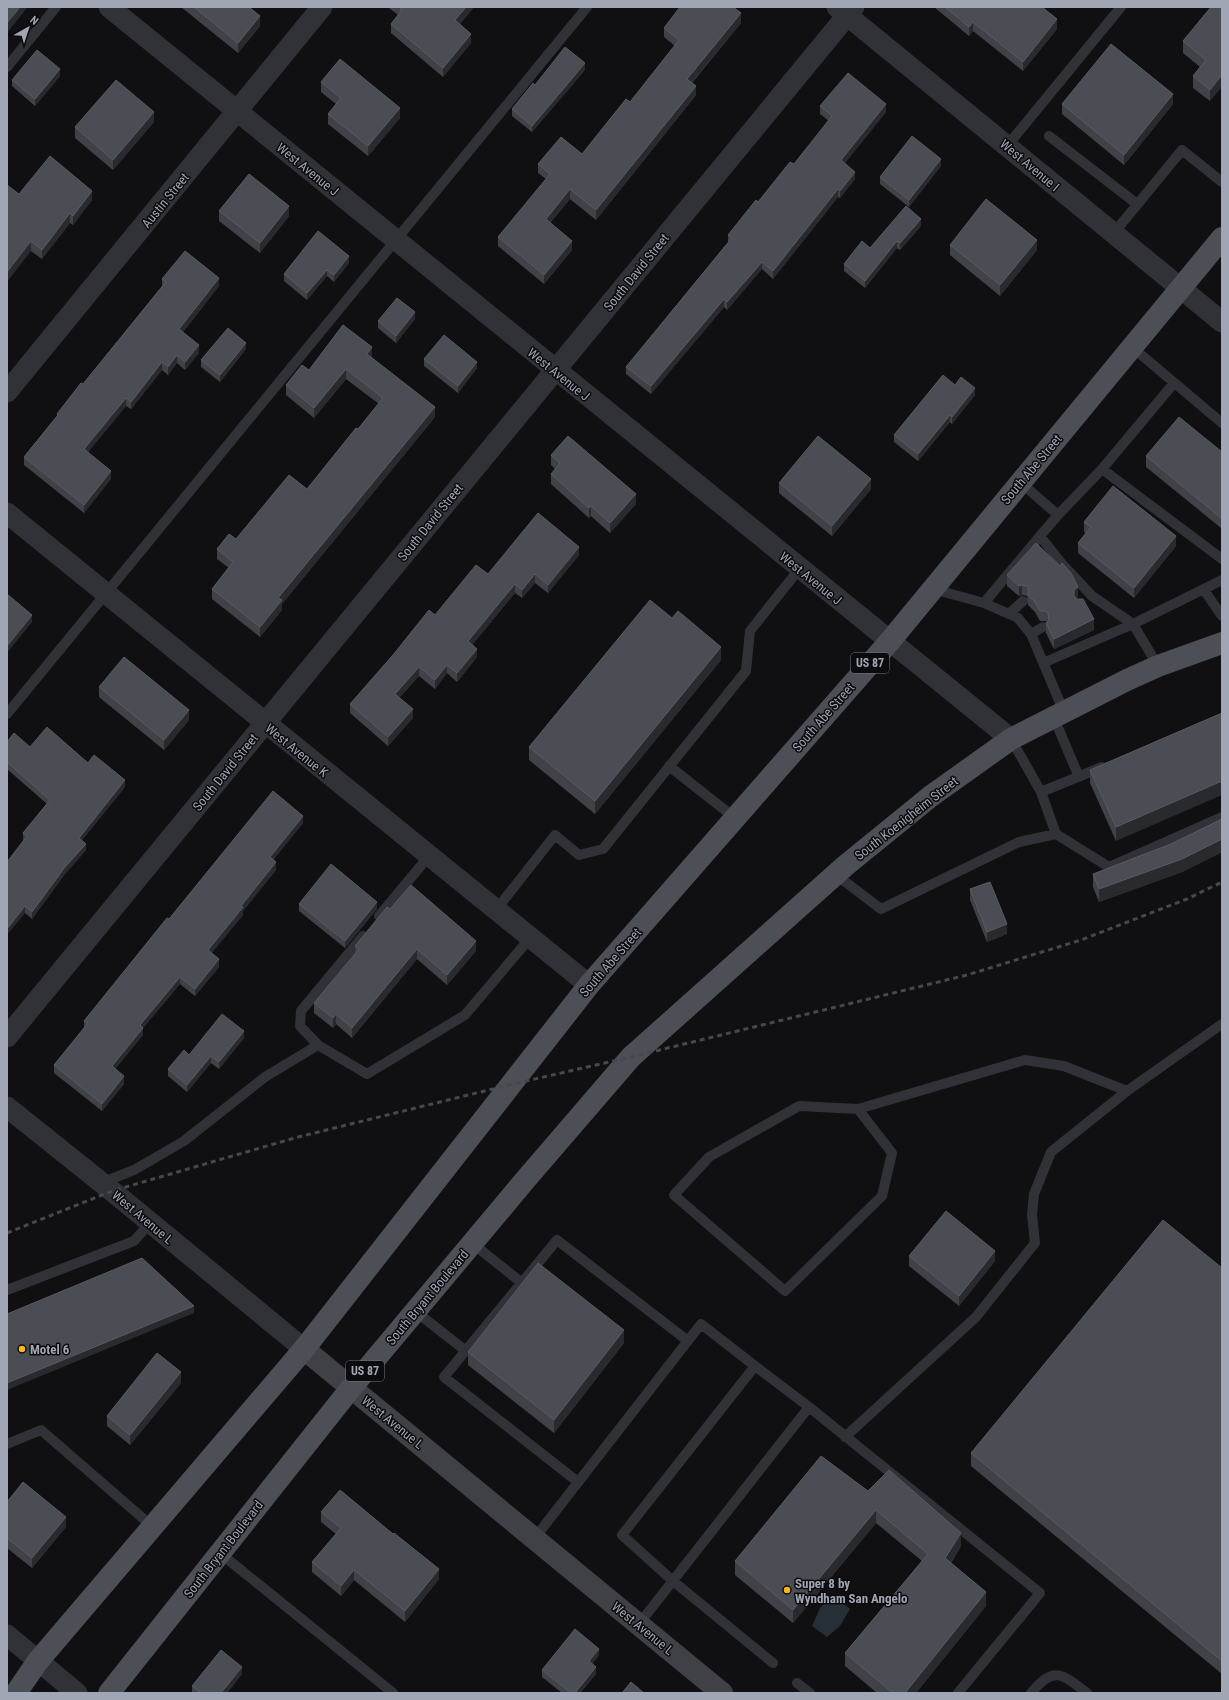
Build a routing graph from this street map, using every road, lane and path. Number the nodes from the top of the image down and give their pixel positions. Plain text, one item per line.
1 (56, 7) edge
2 (109, 7) edge
3 (322, 7) edge
4 (587, 7) edge
5 (1121, 7) edge
6 (846, 10) edge
7 (7, 67) edge
8 (237, 112) junction
9 (1049, 136) dead end
10 (1007, 146) junction
11 (1222, 182) edge
12 (1137, 204) junction
13 (1113, 234) junction
14 (1222, 238) edge
15 (395, 240) junction
16 (1180, 288) junction
17 (1222, 322) edge
18 (1132, 347) junction
19 (555, 370) junction
20 (1174, 383) junction
21 (7, 392) edge
22 (1222, 424) edge
23 (1102, 469) junction
24 (1020, 482) junction
25 (7, 513) edge
26 (1058, 515) junction
27 (1040, 536) junction
28 (1222, 559) edge
29 (800, 568) junction
30 (1222, 580) edge
31 (933, 589) junction
32 (1204, 590) junction
33 (106, 594) junction
34 (1092, 596) junction
35 (1023, 601) edge
36 (984, 603) junction
37 (1080, 603) edge
38 (1009, 614) junction
39 (1222, 616) edge
40 (1133, 624) junction
41 (1043, 627) edge
42 (1031, 634) junction
43 (890, 641) junction
44 (1222, 643) edge
45 (1043, 664) junction
46 (1158, 666) junction
47 (7, 714) edge
48 (1059, 715) junction
49 (265, 724) junction
50 (1011, 739) junction
51 (1115, 761) edge
52 (670, 766) junction
53 (1079, 777) junction
54 (1040, 792) junction
55 (1222, 817) edge
56 (735, 818) junction
57 (1056, 834) junction
58 (429, 856) junction
59 (835, 874) junction
60 (496, 910) junction
61 (530, 938) junction
62 (588, 985) junction
63 (1222, 1024) edge
64 (7, 1037) edge
65 (318, 1045) junction
66 (631, 1057) joint
67 (1127, 1091) junction
68 (7, 1107) edge
69 (858, 1109) junction
70 (101, 1183) junction
71 (150, 1223) junction
72 (472, 1243) junction
73 (522, 1283) junction
74 (7, 1290) edge
75 (416, 1311) junction
76 (688, 1341) junction
77 (304, 1349) junction
78 (466, 1351) junction
79 (755, 1366) junction
80 (351, 1388) junction
81 (809, 1407) junction
82 (845, 1436) junction
83 (7, 1444) edge
84 (578, 1482) junction
85 (153, 1527) junction
86 (534, 1538) junction
87 (220, 1553) junction
88 (673, 1581) junction
89 (639, 1624) junction
90 (7, 1635) edge
91 (38, 1662) junction
92 (773, 1663) dead end
93 (797, 1683) dead end
94 (16, 1693) edge
95 (77, 1693) edge
96 (109, 1693) edge
97 (393, 1693) edge
98 (722, 1693) edge
99 (810, 1693) edge
100 (958, 1693) edge
101 (1031, 1693) edge
102 (1087, 1693) edge

1 - 7 lane
2 - 8 street, West Avenue J
3 - 8 street, Austin Street
4 - 15 lane
5 - 10 lane
6 - 10 street, West Avenue I
6 - 19 street, South David Street
8 - 15 street, West Avenue J
8 - 21 street, Austin Street
9 - 12 lane
10 - 13 street, West Avenue I
11 - 12 lane
12 - 13 lane
13 - 16 street, West Avenue I
14 - 16 main road, South Abe Street / US 87
15 - 19 street, West Avenue J
15 - 33 lane
16 - 17 street, West Avenue I
16 - 18 main road, South Abe Street / US 87
18 - 20 lane
18 - 24 main road, South Abe Street / US 87
19 - 29 street, West Avenue J
19 - 49 street, South David Street
20 - 22 lane
20 - 23 lane
23 - 26 lane
23 - 28 lane
24 - 26 lane
24 - 31 main road, South Abe Street / US 87
25 - 33 street, West Avenue K
26 - 27 lane
27 - 34 lane
27 - 36 lane
29 - 43 street, West Avenue J
29 - 52 lane
30 - 32 lane
31 - 36 lane
31 - 43 main road, South Abe Street / US 87
32 - 39 lane
32 - 40 lane
33 - 47 lane
33 - 49 street, West Avenue K
34 - 37 lane
34 - 40 lane
35 - 38 lane
36 - 38 lane
38 - 42 lane
40 - 45 lane
40 - 46 lane
41 - 42 lane
42 - 45 lane
43 - 50 street, West Avenue J
43 - 56 main road, South Abe Street / US 87
44 - 46 main road, South Koenigheim Street / US 87
45 - 48 lane
46 - 48 main road, South Koenigheim Street / US 87
48 - 50 main road, South Koenigheim Street / US 87
48 - 53 lane
49 - 58 street, West Avenue K
49 - 64 street, South David Street
50 - 54 lane
50 - 59 main road, South Koenigheim Street / US 87
51 - 53 lane
52 - 56 lane
52 - 60 lane
53 - 54 lane
54 - 57 lane
55 - 57 lane
56 - 62 main road, South Abe Street / US 87
57 - 59 lane
58 - 60 street, West Avenue K
58 - 65 lane
59 - 66 main road, South Koenigheim Street / US 87
60 - 61 street, West Avenue K
61 - 62 street, West Avenue K
61 - 65 lane
62 - 77 main road, South Abe Street / US 87
63 - 67 lane
65 - 70 lane
66 - 72 main road, South Bryant Boulevard / US 87
67 - 69 lane
67 - 82 lane
68 - 70 street, West Avenue L
69 - 69 lane
70 - 71 street, West Avenue L
71 - 74 lane
71 - 77 street, West Avenue L
72 - 73 lane
72 - 75 main road, South Bryant Boulevard / US 87
73 - 76 lane
73 - 78 lane
75 - 78 lane
75 - 80 main road, South Bryant Boulevard / US 87
76 - 79 lane
76 - 84 lane
77 - 80 main road, West Avenue L
77 - 85 main road, US 87
78 - 84 lane
79 - 81 lane
79 - 88 lane
80 - 86 main road, West Avenue L
80 - 87 main road, South Bryant Boulevard / US 87
81 - 82 lane
81 - 88 lane
82 - 100 lane
83 - 85 lane
84 - 86 lane
85 - 91 main road, US 87
86 - 89 main road, West Avenue L
87 - 96 main road, South Bryant Boulevard / US 87
87 - 97 lane
88 - 89 lane
88 - 92 lane
89 - 98 main road, West Avenue L
90 - 91 street
91 - 94 main road, US 87
91 - 95 street
93 - 99 lane
101 - 102 lane

